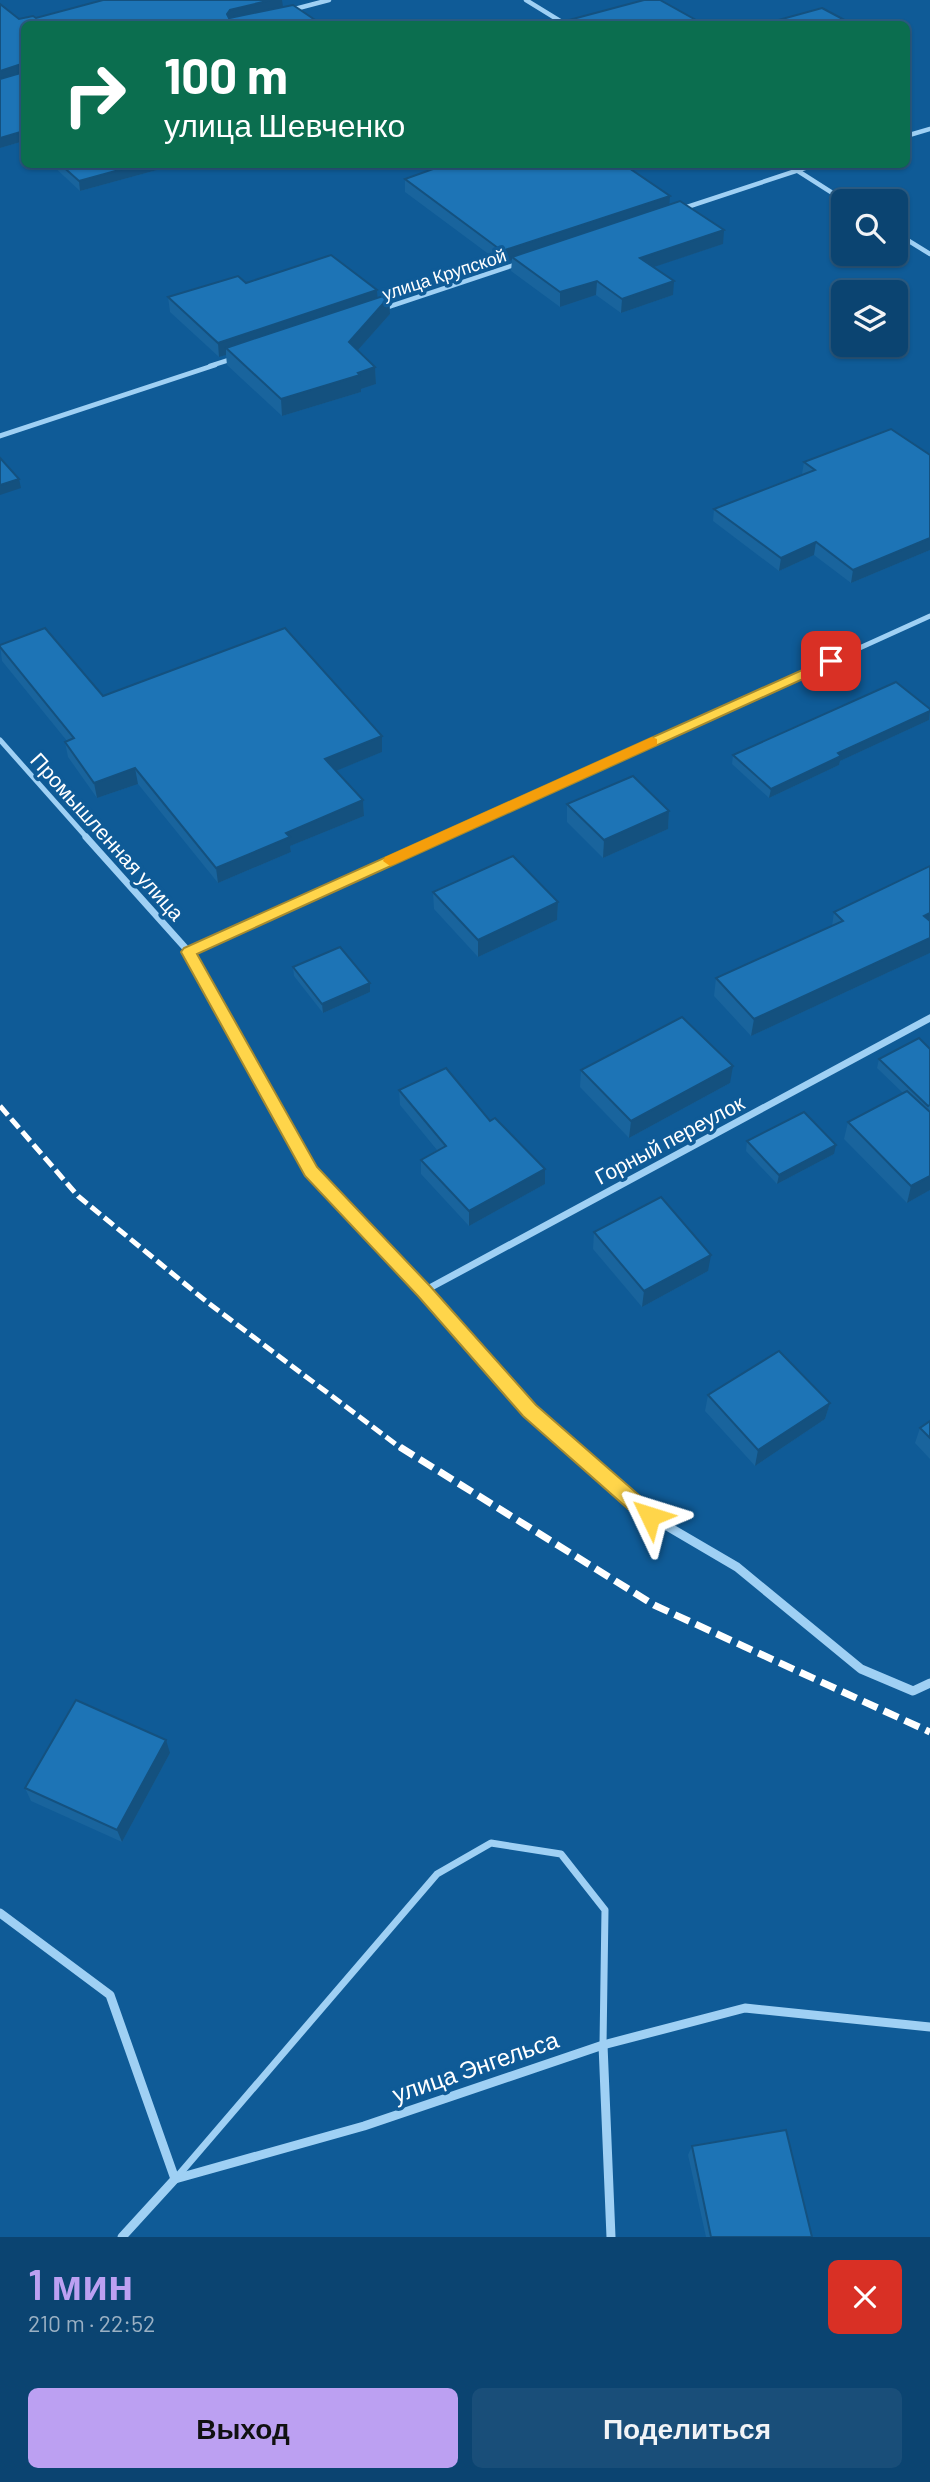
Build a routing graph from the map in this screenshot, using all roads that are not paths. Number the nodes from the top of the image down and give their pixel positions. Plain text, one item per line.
1 (329, 0) edge
2 (526, 0) edge
3 (281, 12) edge
4 (560, 21) edge
5 (930, 129) edge
6 (910, 135) edge
7 (793, 168) edge
8 (806, 168) edge
9 (797, 171) junction
10 (831, 192) edge
11 (677, 211) edge
12 (908, 240) edge
13 (930, 254) edge
14 (531, 259) edge
15 (372, 312) edge
16 (239, 356) edge
17 (0, 436) edge
18 (930, 616) edge
19 (0, 740) edge
20 (189, 952) junction
21 (930, 1018) edge
22 (424, 1291) junction
23 (930, 1683) edge
24 (0, 1913) edge
25 (930, 2027) edge
26 (603, 2045) junction
27 (175, 2179) junction
28 (122, 2237) edge
29 (611, 2237) edge

1 - 3 street
2 - 4 street
5 - 6 street
7 - 9 street
8 - 9 street
9 - 10 street
9 - 11 street
12 - 13 street
14 - 15 street, улица Крупской
16 - 17 street
18 - 20 street
19 - 20 street, Промышленная улица
20 - 22 street, Промышленная улица
21 - 22 street, Горный переулок
22 - 23 street, Промышленная улица
24 - 27 street
25 - 26 street, улица Энгельса
26 - 27 street, улица Энгельса
26 - 27 lane
26 - 29 street
27 - 28 street

